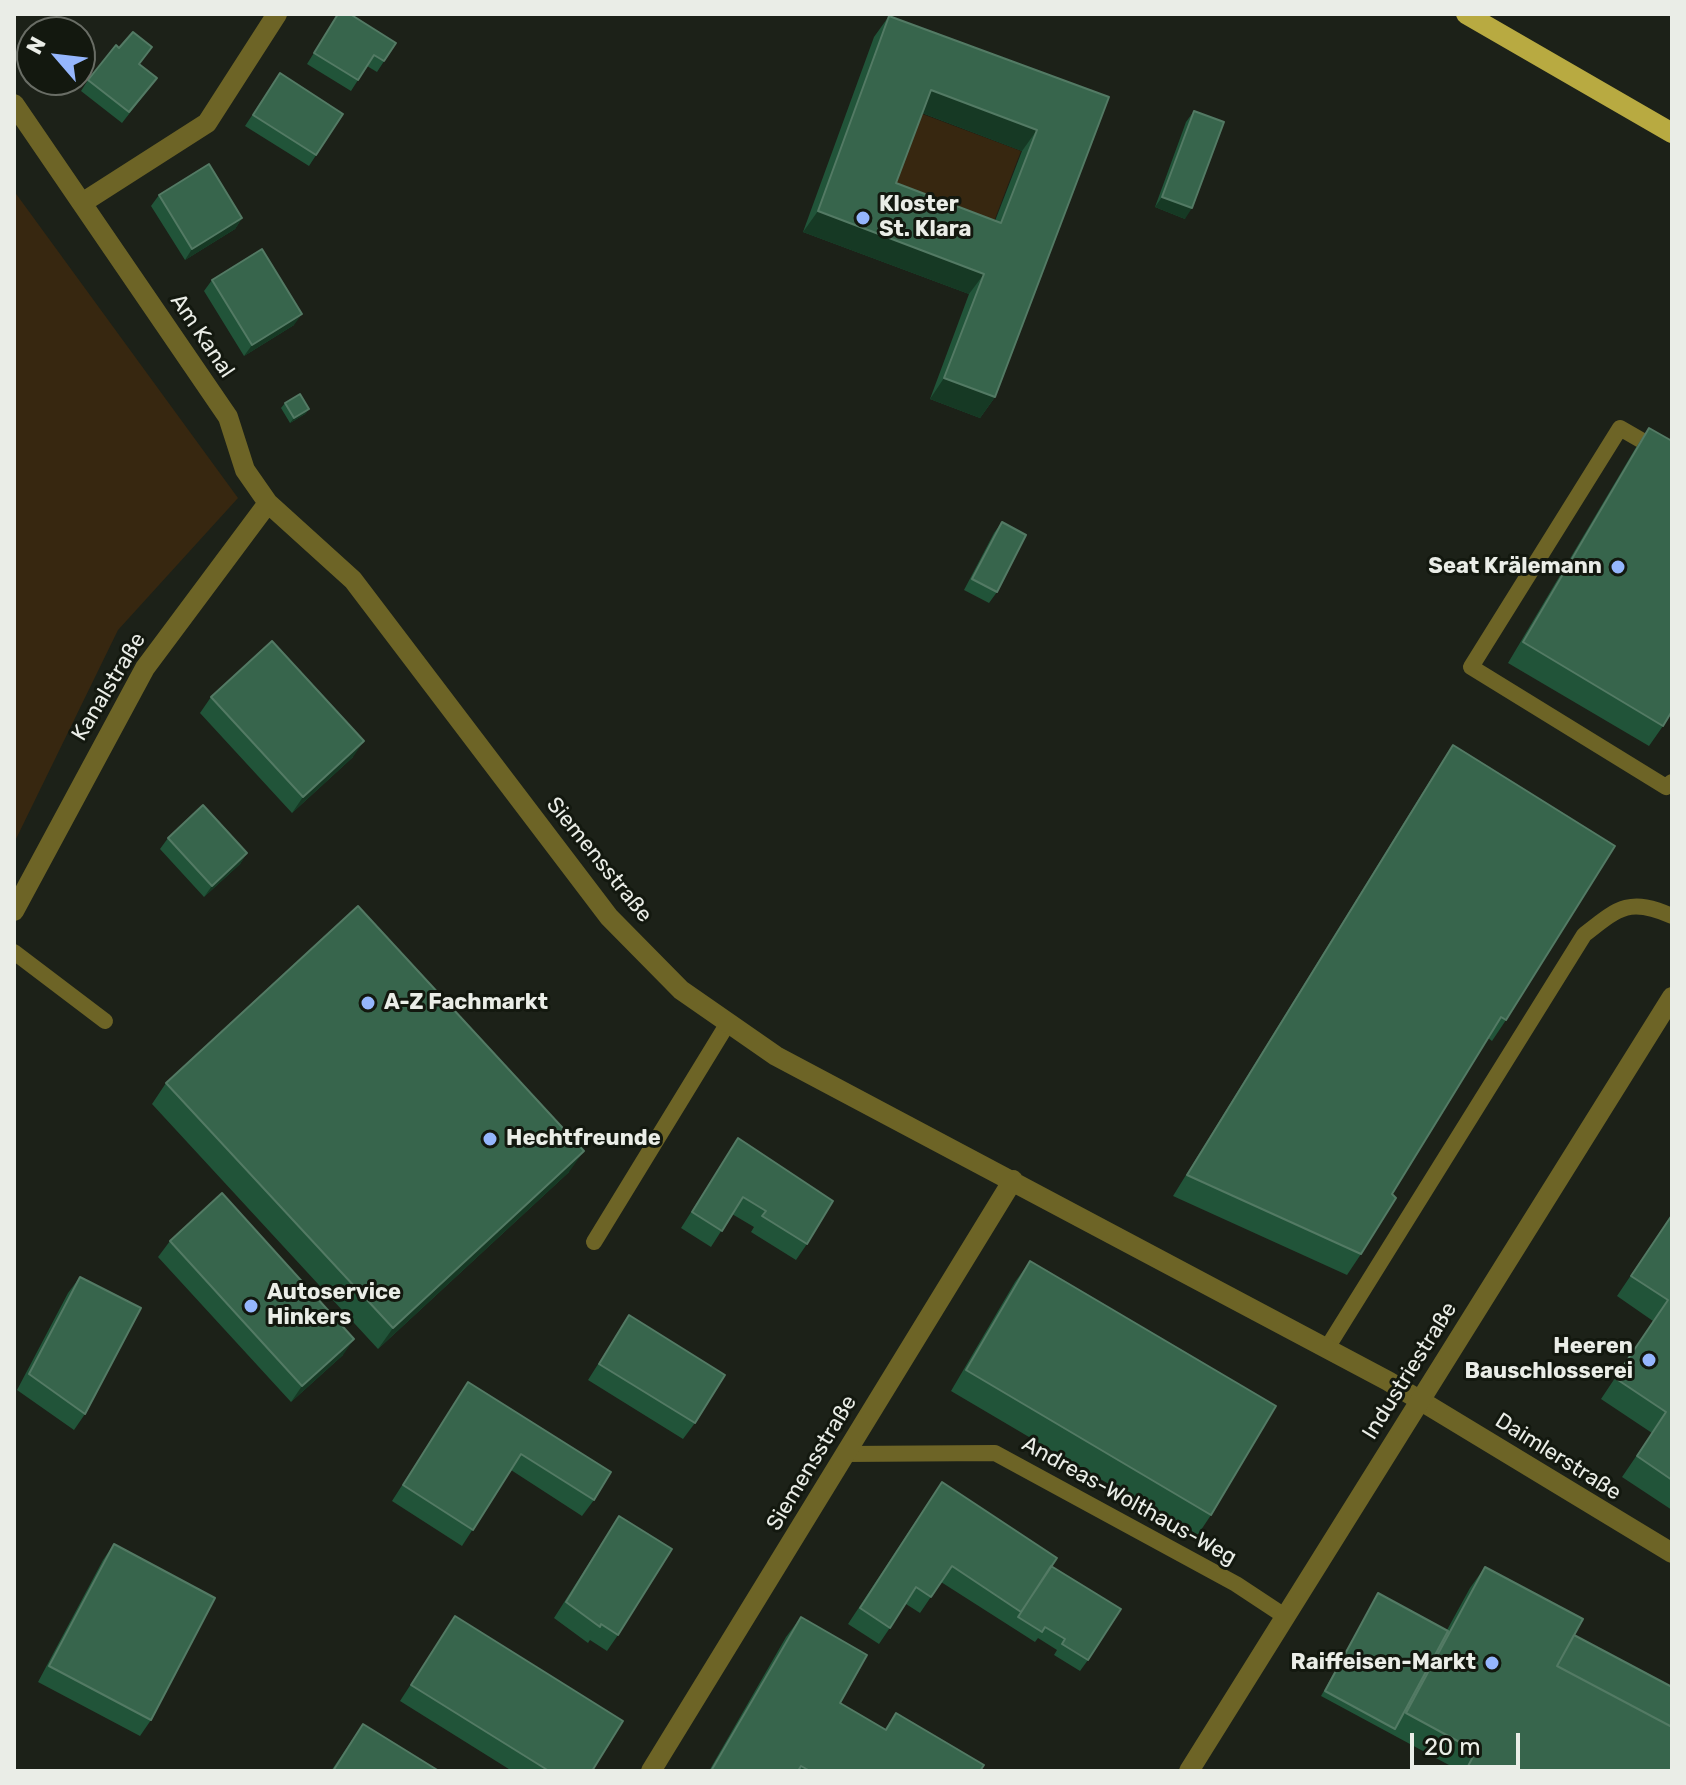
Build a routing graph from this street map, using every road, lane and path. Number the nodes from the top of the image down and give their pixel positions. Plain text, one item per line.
1 (277, 14) edge
2 (1466, 14) edge
3 (14, 104) edge
4 (1672, 133) edge
5 (82, 203) junction
6 (1672, 458) edge
7 (268, 503) junction
8 (1672, 782) edge
9 (14, 911) edge
10 (1672, 916) edge
11 (14, 952) edge
12 (1672, 997) edge
13 (105, 1021) dead end
14 (728, 1023) junction
15 (1013, 1180) junction
16 (594, 1242) dead end
17 (1327, 1348) junction
18 (1421, 1400) junction
19 (845, 1454) junction
20 (1672, 1553) edge
21 (1286, 1617) junction
22 (651, 1771) edge
23 (1189, 1771) edge

1 - 5 street
2 - 4 main road
3 - 5 street, Am Kanal
5 - 7 street, Am Kanal
6 - 8 lane
7 - 9 street, Kanalstraße
7 - 14 street, Siemensstraße
10 - 17 lane
11 - 13 lane
12 - 18 street, Industriestraße
14 - 15 street, Siemensstraße
14 - 16 lane
15 - 17 street, Siemensstraße
15 - 19 street, Siemensstraße
17 - 18 street, Siemensstraße
18 - 20 street, Daimlerstraße
18 - 21 street, Industriestraße
19 - 21 lane, Andreas-Wolthaus-Weg
19 - 22 street, Siemensstraße
21 - 23 street, Industriestraße

